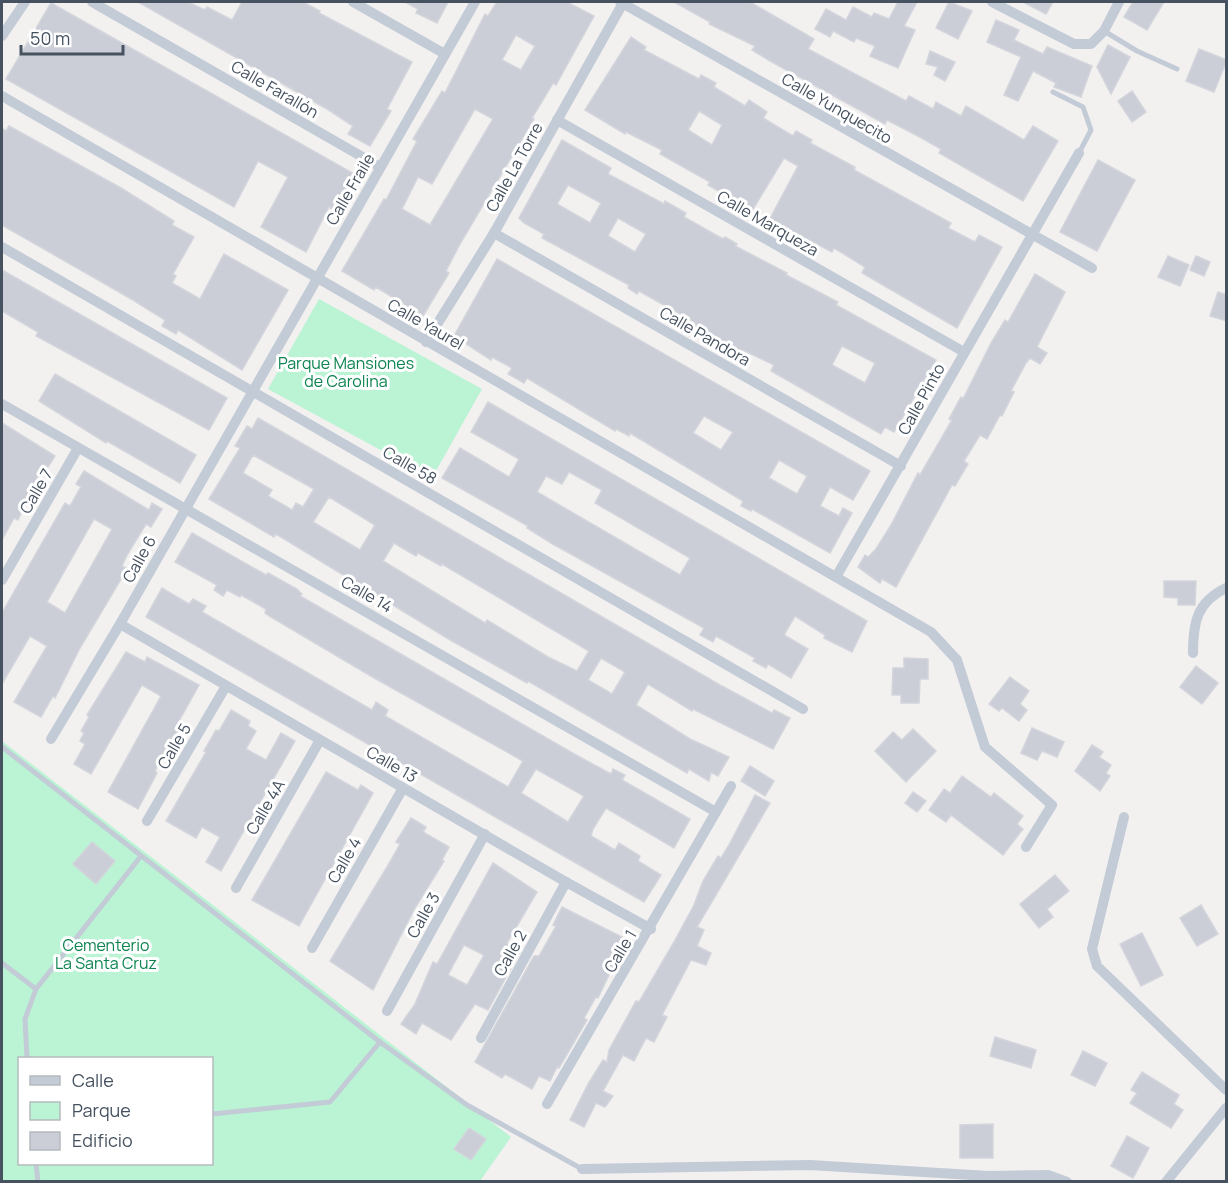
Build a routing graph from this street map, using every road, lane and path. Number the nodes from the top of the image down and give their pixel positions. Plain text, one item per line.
1 (25, 2) edge
2 (92, 2) edge
3 (353, 2) edge
4 (475, 2) edge
5 (622, 2) edge
6 (992, 2) edge
7 (1119, 2) edge
8 (1104, 31) junction
9 (2, 36) edge
10 (445, 54) junction
11 (1177, 69) dead end
12 (1053, 92) dead end
13 (2, 96) edge
14 (557, 120) junction
15 (1079, 153) joint
16 (380, 167) junction
17 (494, 233) junction
18 (1036, 237) junction
19 (2, 247) edge
20 (1092, 268) dead end
21 (316, 279) junction
22 (426, 342) junction
23 (964, 352) junction
24 (251, 392) junction
25 (2, 404) edge
26 (78, 448) junction
27 (900, 466) junction
28 (186, 507) junction
29 (836, 577) junction
30 (2, 580) edge
31 (1227, 588) edge
32 (120, 624) junction
33 (1193, 653) dead end
34 (226, 686) junction
35 (803, 709) dead end
36 (51, 739) dead end
37 (320, 740) junction
38 (2, 747) edge
39 (731, 786) dead end
40 (403, 788) junction
41 (716, 812) junction
42 (1124, 817) dead end
43 (147, 821) dead end
44 (485, 834) junction
45 (1026, 847) dead end
46 (141, 855) junction
47 (566, 882) junction
48 (236, 888) dead end
49 (651, 929) junction
50 (312, 948) dead end
51 (2, 963) edge
52 (36, 990) junction
53 (387, 1011) dead end
54 (481, 1038) dead end
55 (380, 1042) junction
56 (27, 1057) edge
57 (1227, 1090) edge
58 (548, 1104) dead end
59 (1227, 1108) edge
60 (213, 1114) edge
61 (36, 1165) edge
62 (582, 1169) joint
63 (988, 1179) edge
64 (38, 1182) edge
65 (1067, 1182) edge
66 (1166, 1182) edge

1 - 9 street
2 - 16 street, Calle Farallón
3 - 10 street
4 - 10 street, Calle Fraile
5 - 14 street, Calle La Torre
5 - 18 street, Calle Yunquecito
6 - 8 street
7 - 8 street
8 - 11 lane
10 - 16 street, Calle Fraile
12 - 15 lane
13 - 21 street, Calle Yaurel
14 - 17 street, Calle La Torre
14 - 23 street, Calle Marqueza
15 - 18 street, Calle Pinto
16 - 21 street, Calle Fraile
17 - 22 street, Calle La Torre
17 - 27 street, Calle Pandora
18 - 20 street
18 - 23 street, Calle Pinto
19 - 24 street, Calle 58
21 - 22 street, Calle Yaurel
21 - 24 street, Calle Fraile
22 - 29 street, Calle Yaurel
23 - 27 street, Calle Pinto
24 - 28 street, Calle 6
24 - 35 street, Calle 58
25 - 26 street, Calle 14
26 - 28 street, Calle 14
26 - 30 street, Calle 7
27 - 29 street, Calle Pinto
28 - 32 street, Calle 6
28 - 41 street, Calle 14
29 - 45 street, Calle Yaurel
31 - 33 street
32 - 34 street, Calle 13
32 - 36 street, Calle 6
34 - 37 street, Calle 13
34 - 43 street, Calle 5
37 - 40 street, Calle 13
37 - 48 street, Calle 4A
38 - 46 lane
39 - 41 street, Calle 1
40 - 44 street, Calle 13
40 - 50 street, Calle 4
41 - 49 street, Calle 1
42 - 57 street
44 - 47 street, Calle 13
44 - 53 street, Calle 3
46 - 52 lane
46 - 55 lane
47 - 49 street, Calle 13
47 - 54 street, Calle 2
49 - 58 street, Calle 1
51 - 52 lane
52 - 56 lane
55 - 60 lane
55 - 62 lane
59 - 66 street
61 - 64 lane
62 - 63 street
63 - 65 street

